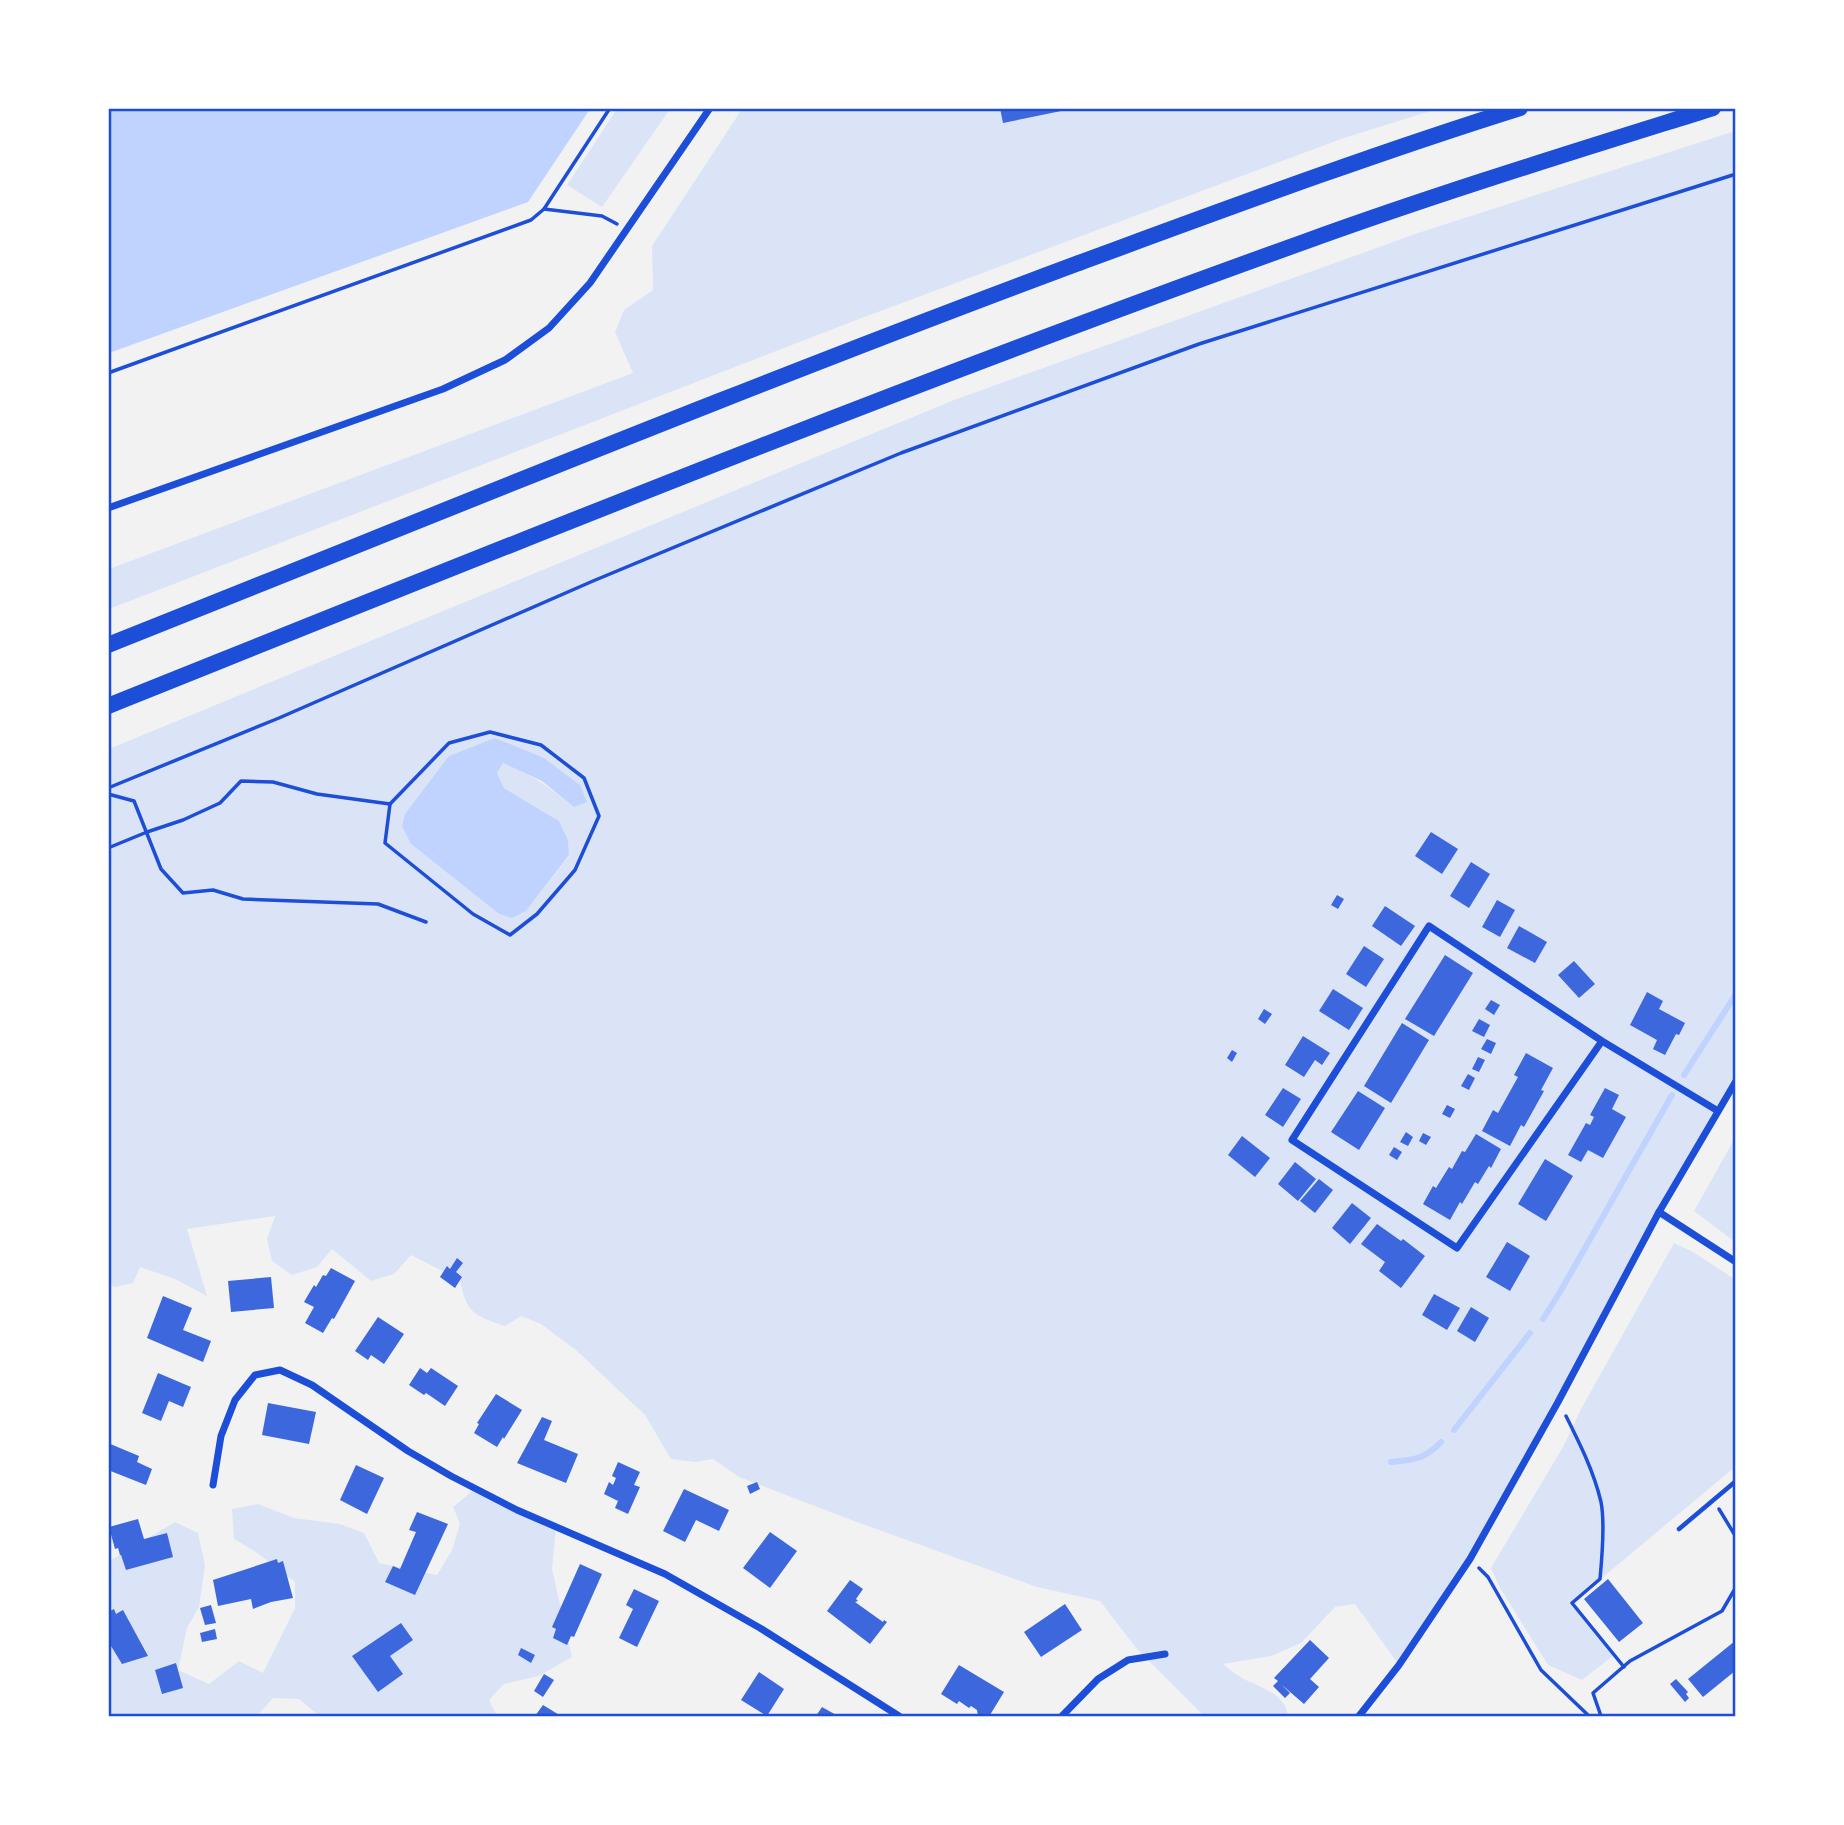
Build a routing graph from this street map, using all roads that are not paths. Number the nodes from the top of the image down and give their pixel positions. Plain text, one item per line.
1 (710, 108) edge
2 (1520, 108) edge
3 (1713, 108) edge
4 (108, 508) edge
5 (108, 645) edge
6 (108, 706) edge
7 (1602, 1041) junction
8 (1735, 1082) edge
9 (1718, 1111) junction
10 (1659, 1212) junction
11 (1735, 1262) edge
12 (1735, 1481) edge
13 (213, 1485) dead end
14 (1679, 1529) dead end
15 (1165, 1654) dead end
16 (899, 1717) edge
17 (1062, 1717) edge
18 (1359, 1717) edge

1 - 4 street
2 - 5 highway
3 - 6 highway
7 - 7 street
7 - 9 street
8 - 9 street
9 - 10 street
10 - 11 street
10 - 18 street
12 - 14 lane
13 - 16 street
15 - 17 street

